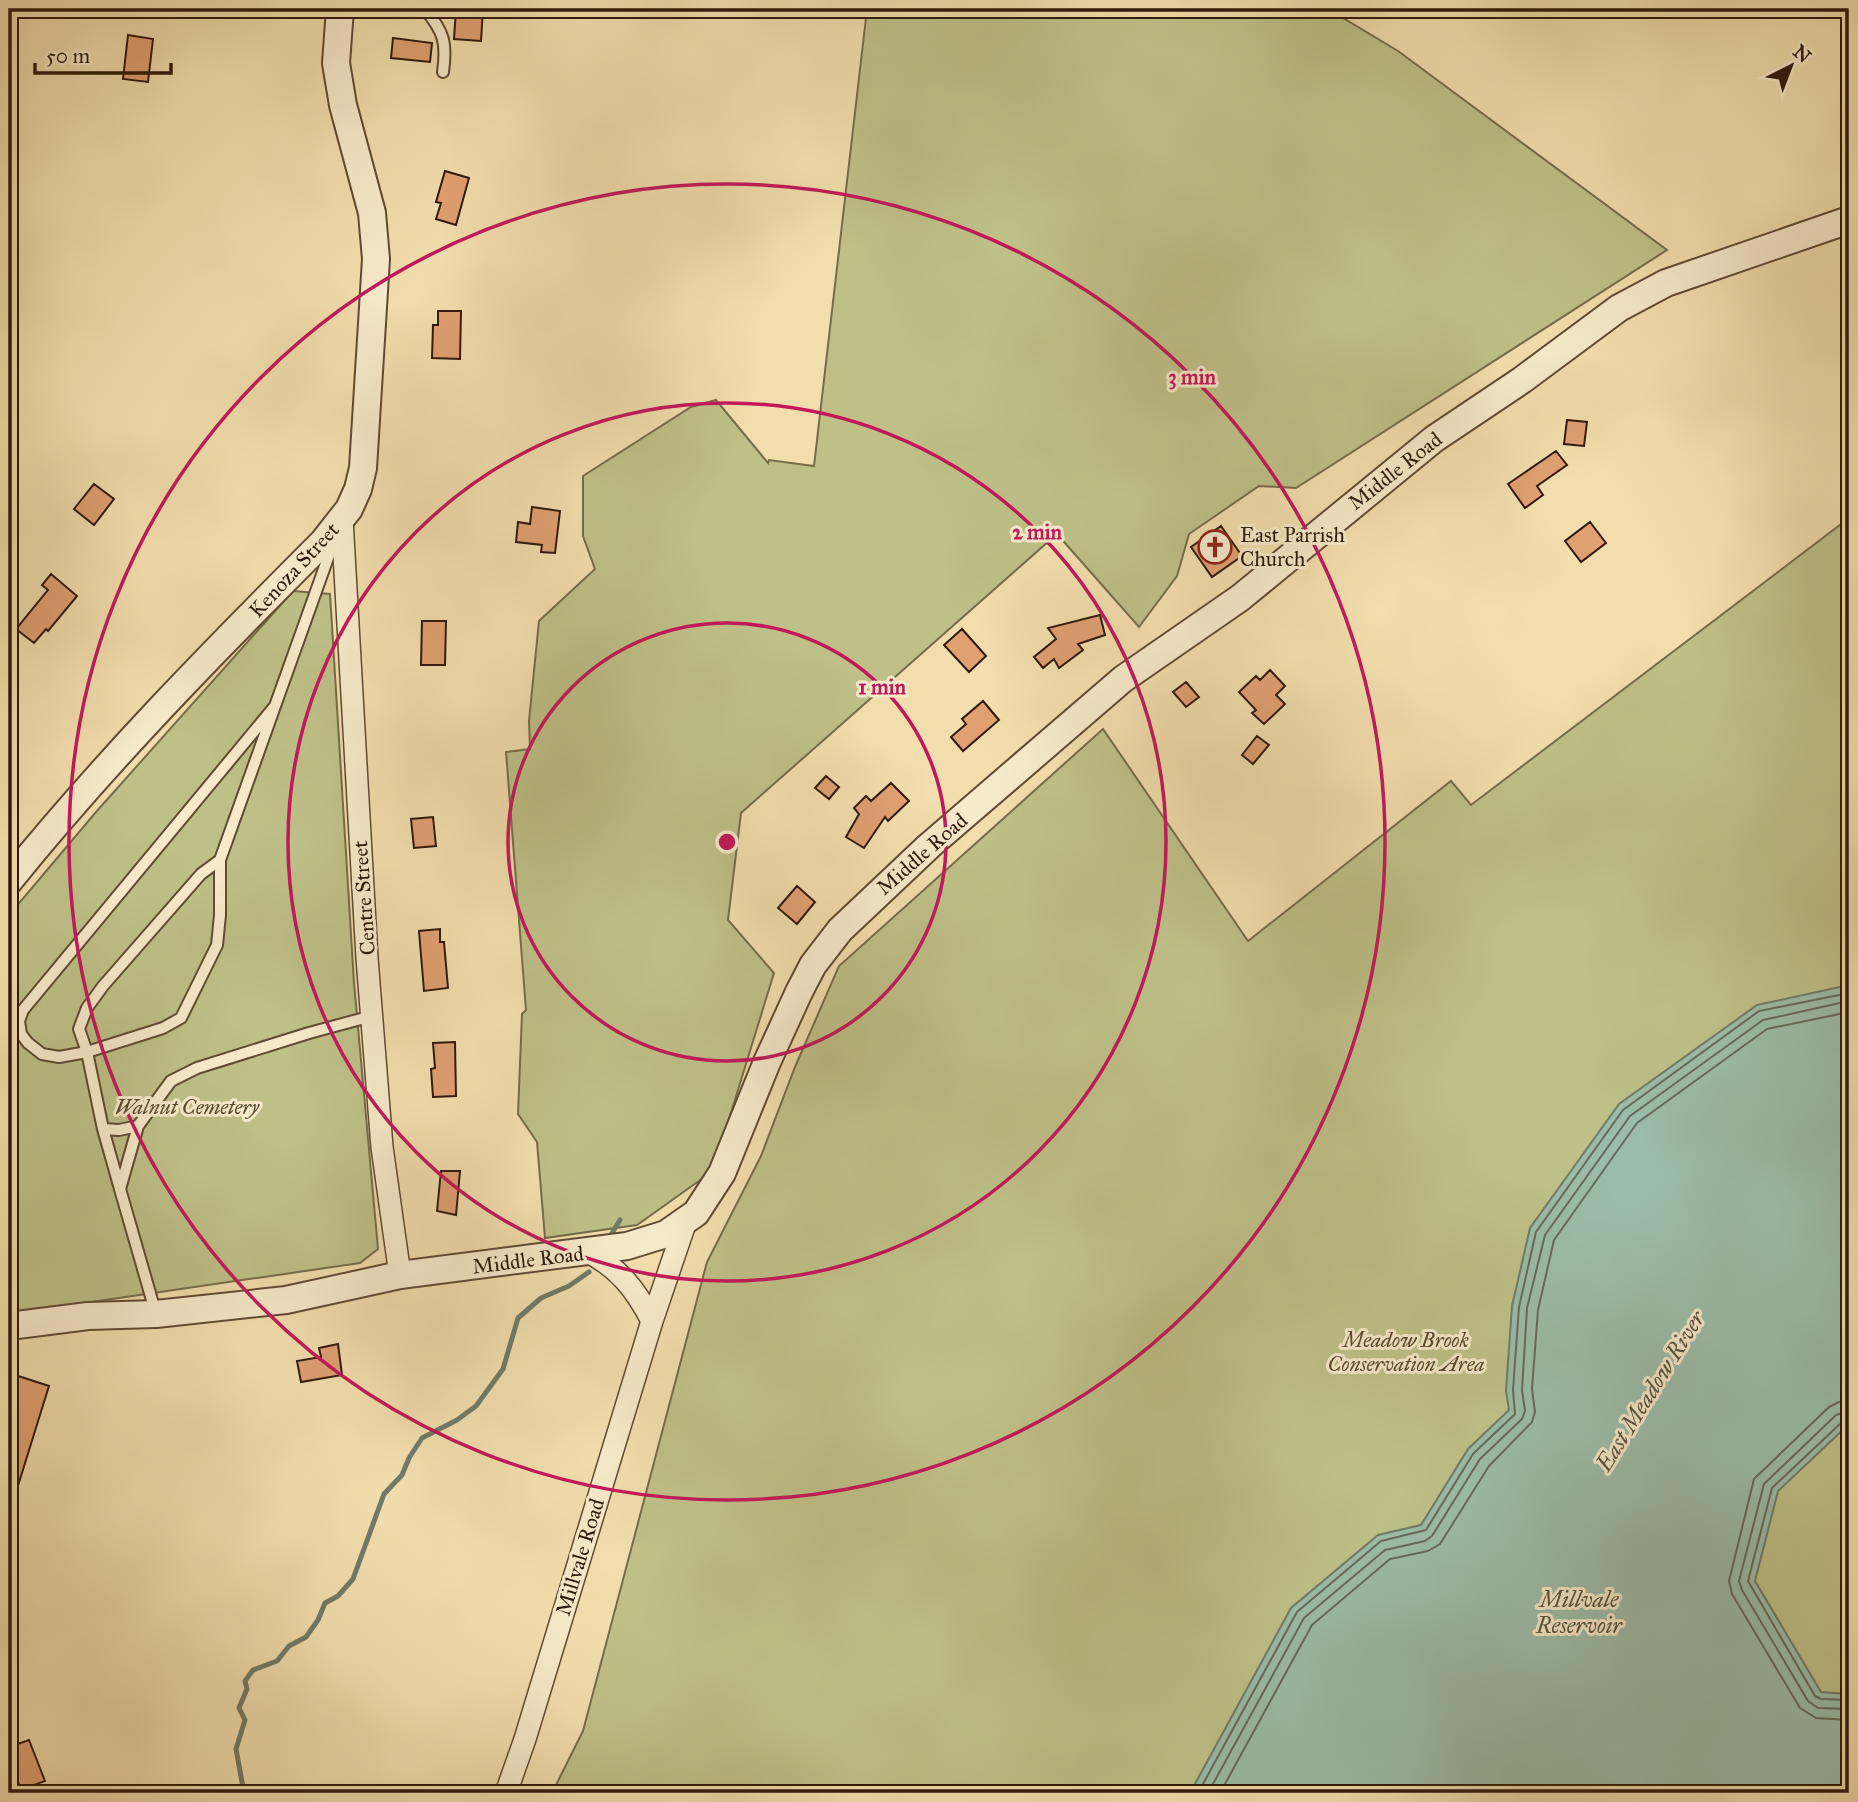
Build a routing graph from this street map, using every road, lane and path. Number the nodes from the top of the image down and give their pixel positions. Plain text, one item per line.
1 (340, 9) edge
2 (425, 9) edge
3 (443, 72) dead end
4 (1849, 220) edge
5 (342, 519) junction
6 (275, 706) junction
7 (220, 859) junction
8 (9, 881) edge
9 (372, 1016) junction
10 (87, 1052) junction
11 (138, 1126) junction
12 (103, 1129) junction
13 (120, 1189) junction
14 (686, 1221) junction
15 (588, 1252) junction
16 (400, 1275) junction
17 (156, 1314) junction
18 (652, 1321) junction
19 (9, 1326) edge
20 (506, 1793) edge

1 - 5 street, Kenoza Street
2 - 3 lane
4 - 14 street, Middle Road
5 - 6 lane
5 - 8 street, Kenoza Street
5 - 9 street, Centre Street
6 - 7 lane
6 - 10 lane
7 - 10 lane
7 - 10 lane
9 - 11 lane
9 - 16 street, Centre Street
10 - 12 lane
11 - 12 lane
11 - 13 lane
12 - 13 lane
13 - 17 lane
14 - 15 street, Middle Road
14 - 18 street, Millvale Road
15 - 16 street, Middle Road
15 - 18 street
16 - 17 street, Middle Road
17 - 19 street, Middle Road
18 - 20 street, Millvale Road

